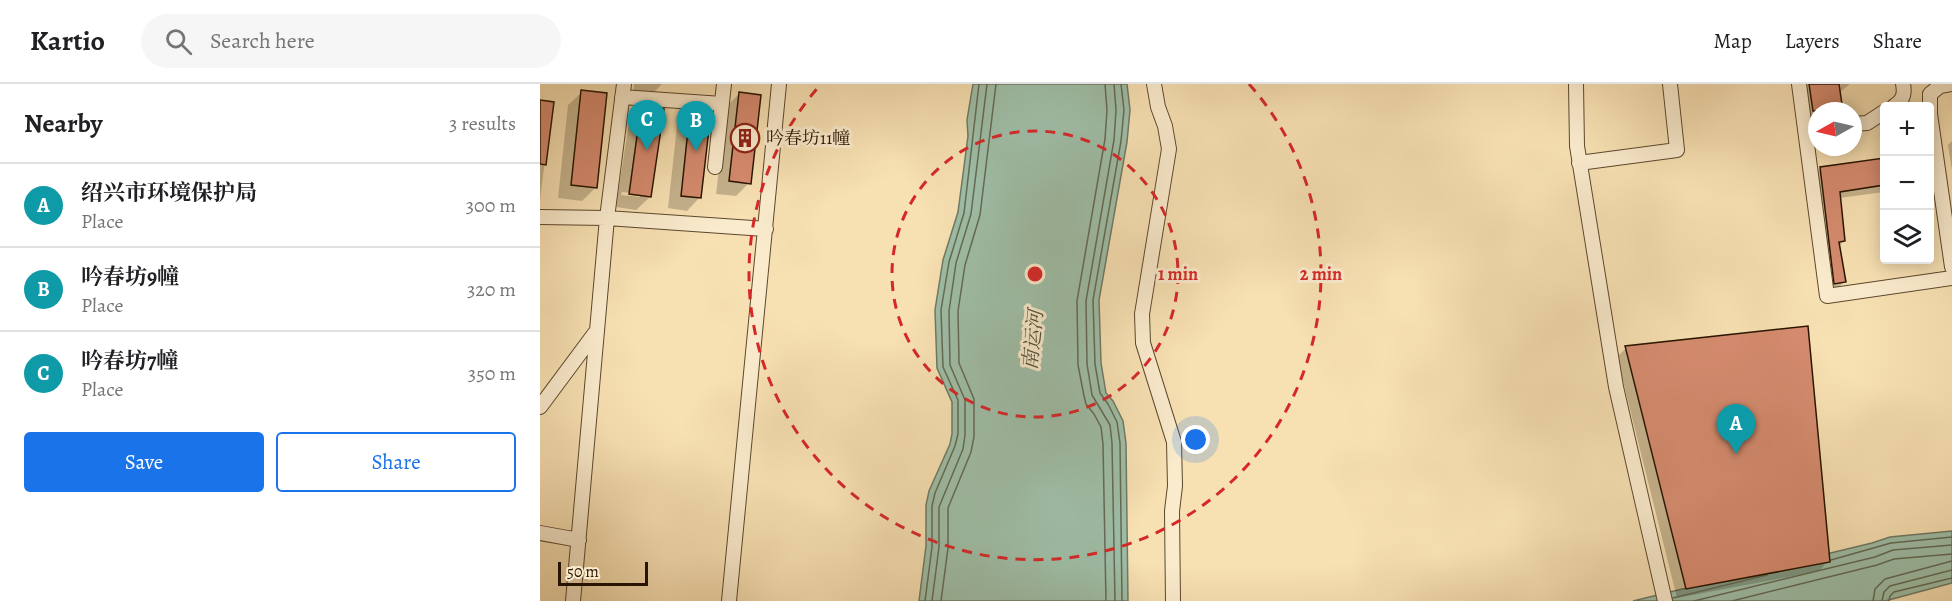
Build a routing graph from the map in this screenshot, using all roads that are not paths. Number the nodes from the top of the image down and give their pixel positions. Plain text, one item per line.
1 (724, 84) edge
2 (779, 84) edge
3 (1154, 84) edge
4 (1576, 84) edge
5 (1670, 84) edge
6 (1799, 84) edge
7 (1903, 84) edge
8 (1952, 84) edge
9 (623, 90) edge
10 (1900, 102) edge
11 (722, 104) junction
12 (1880, 115) edge
13 (1808, 118) edge
14 (1862, 123) edge
15 (1814, 156) edge
16 (1580, 163) junction
17 (715, 167) dead end
18 (540, 217) edge
19 (607, 218) junction
20 (766, 229) junction
21 (1952, 267) edge
22 (1952, 278) edge
23 (596, 333) junction
24 (540, 407) edge
25 (540, 532) edge
26 (579, 540) junction
27 (573, 601) edge
28 (729, 601) edge
29 (1173, 601) edge
30 (1665, 601) edge

1 - 11 street
2 - 20 street
3 - 29 street
4 - 16 street
5 - 16 street
6 - 13 street
7 - 10 street
8 - 21 street
9 - 11 street
9 - 19 street
11 - 17 street
12 - 14 street
15 - 22 street
16 - 30 street
18 - 19 street
19 - 20 street
19 - 23 street
20 - 28 street
23 - 24 street
23 - 26 street
25 - 26 street
26 - 27 street

